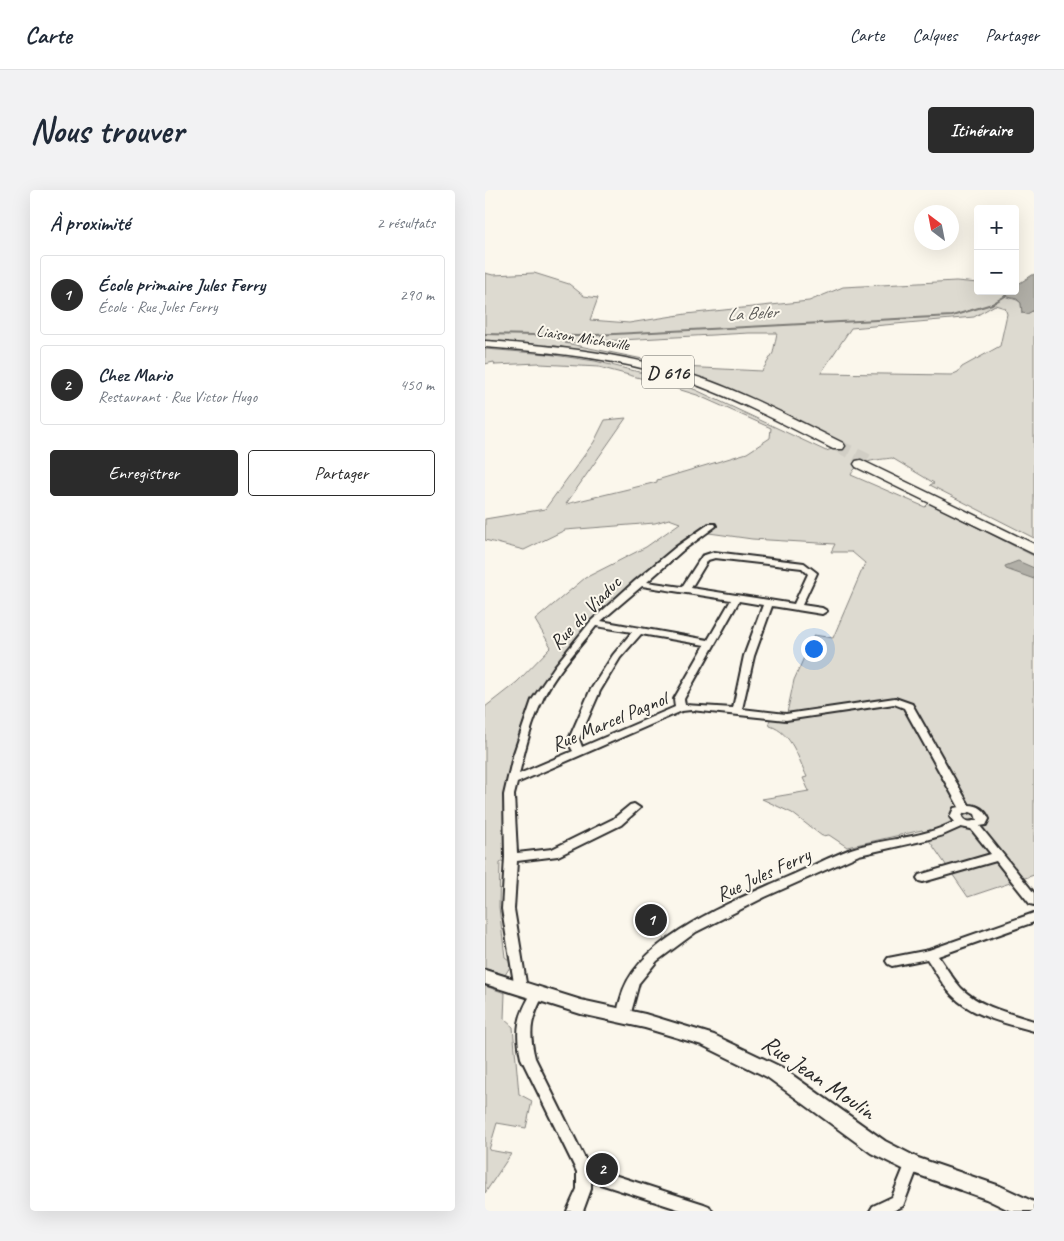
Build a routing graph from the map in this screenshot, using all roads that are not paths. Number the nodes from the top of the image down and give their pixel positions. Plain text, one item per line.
1 (485, 345) edge
2 (835, 448) tunnel mouth
3 (712, 526) dead end
4 (1034, 543) edge
5 (1034, 550) edge
6 (638, 583) junction
7 (685, 590) junction
8 (736, 599) junction
9 (768, 603) junction
10 (797, 607) junction
11 (821, 611) dead end
12 (594, 623) junction
13 (638, 631) junction
14 (710, 643) junction
15 (681, 708) junction
16 (737, 711) junction
17 (580, 752) junction
18 (511, 782) junction
19 (634, 808) dead end
20 (965, 808) junction
21 (960, 823) junction
22 (974, 826) junction
23 (999, 856) junction
24 (511, 858) junction
25 (923, 878) dead end
26 (1034, 901) edge
27 (1034, 917) edge
28 (930, 954) junction
29 (892, 961) dead end
30 (485, 977) edge
31 (530, 992) junction
32 (624, 1016) junction
33 (1034, 1026) edge
34 (912, 1164) junction
35 (584, 1172) junction
36 (900, 1206) edge
37 (575, 1211) edge
38 (705, 1211) edge
39 (879, 1211) edge
40 (1031, 1211) edge

1 - 2 highway, Liaison Micheville / D 616
3 - 6 street, Rue du Viaduc
4 - 5 highway
6 - 7 street
6 - 12 street, Rue du Viaduc
7 - 8 street
7 - 10 street
8 - 9 street
8 - 14 street
9 - 10 street
9 - 16 street
10 - 11 street
12 - 13 street
12 - 18 street, Rue du Viaduc
13 - 14 street
13 - 17 street
14 - 15 street
15 - 16 street, Rue Marcel Pagnol
15 - 17 street, Rue Marcel Pagnol
16 - 20 street, Rue Marcel Pagnol
17 - 18 street, Rue Marcel Pagnol
18 - 24 street, Rue du Viaduc
19 - 24 street
20 - 21 street
20 - 22 street
21 - 22 street
21 - 32 street, Rue Jules Ferry
22 - 23 street
23 - 25 street
23 - 26 street
24 - 31 street, Rue du Viaduc
27 - 28 street
28 - 29 street
28 - 33 street
30 - 31 main road, Rue Jean Moulin
31 - 32 main road, Rue Jean Moulin
31 - 35 street
32 - 34 main road, Rue Jean Moulin
34 - 36 street
34 - 40 main road, Rue Jean Moulin
35 - 37 street
35 - 38 street
36 - 39 street

